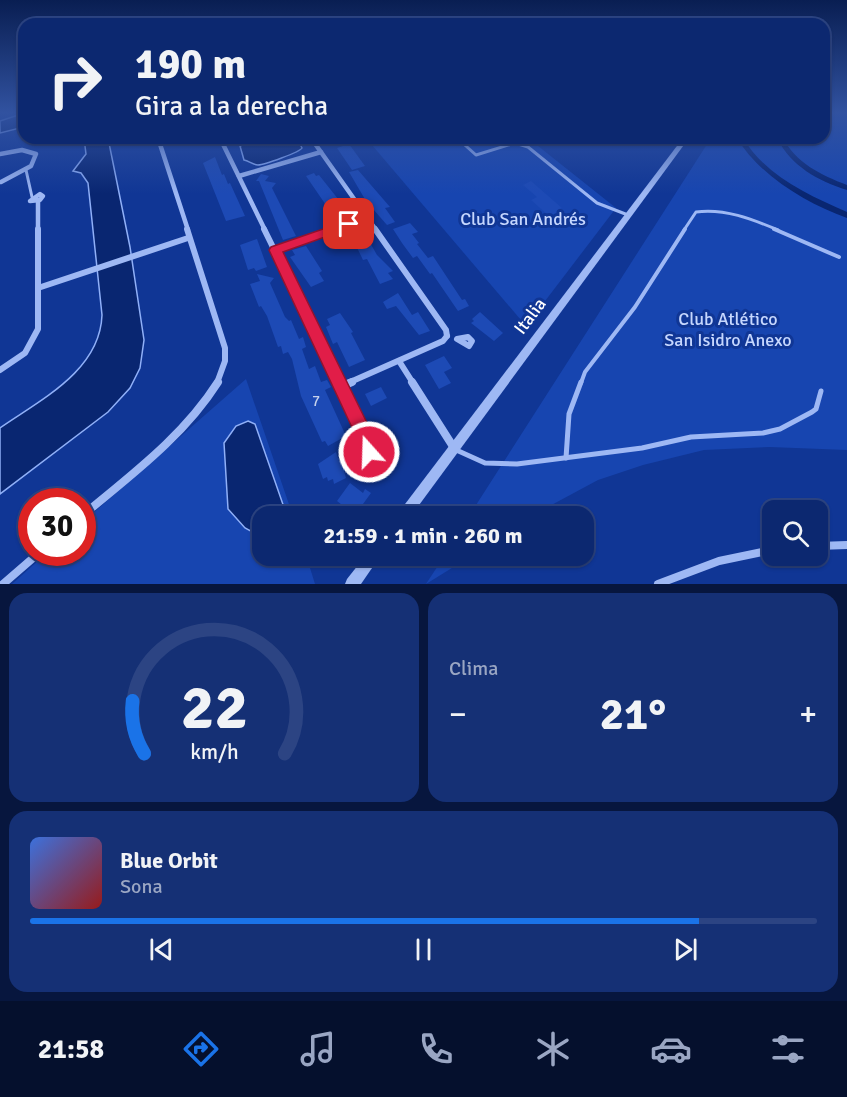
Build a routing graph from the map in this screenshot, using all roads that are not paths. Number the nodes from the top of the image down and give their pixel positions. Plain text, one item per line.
1 (160, 144) edge
2 (223, 144) edge
3 (315, 144) edge
4 (464, 144) edge
5 (512, 144) edge
6 (518, 144) edge
7 (681, 144) edge
8 (321, 152) junction
9 (0, 154) edge
10 (26, 170) junction
11 (239, 176) junction
12 (0, 182) edge
13 (35, 199) joint
14 (628, 215) junction
15 (367, 218) junction
16 (188, 238) junction
17 (275, 250) junction
18 (839, 257) dead end
19 (38, 288) junction
20 (447, 336) junction
21 (457, 339) dead end
22 (399, 361) junction
23 (0, 370) edge
24 (340, 387) junction
25 (821, 391) dead end
26 (454, 448) junction
27 (369, 452) dead end
28 (566, 458) junction
29 (96, 504) edge
30 (410, 506) edge
31 (847, 545) edge
32 (828, 546) edge
33 (762, 551) edge
34 (24, 566) edge
35 (366, 566) edge
36 (3, 584) edge
37 (352, 584) edge
38 (658, 584) edge

1 - 16 street
2 - 11 street
3 - 8 street
4 - 5 lane
6 - 14 lane
7 - 14 street, Italia
8 - 11 street
8 - 15 street
9 - 10 street
10 - 12 street
10 - 13 lane
11 - 17 street
13 - 19 street
14 - 26 street, Italia
15 - 17 street
15 - 20 street
16 - 19 street
16 - 29 street
17 - 24 street
18 - 28 lane
19 - 23 street
20 - 21 street
20 - 22 street
22 - 24 street
22 - 26 street
24 - 27 street
25 - 28 lane
26 - 28 lane
26 - 30 street, Italia
31 - 32 street
33 - 38 street
34 - 36 street
35 - 37 street

